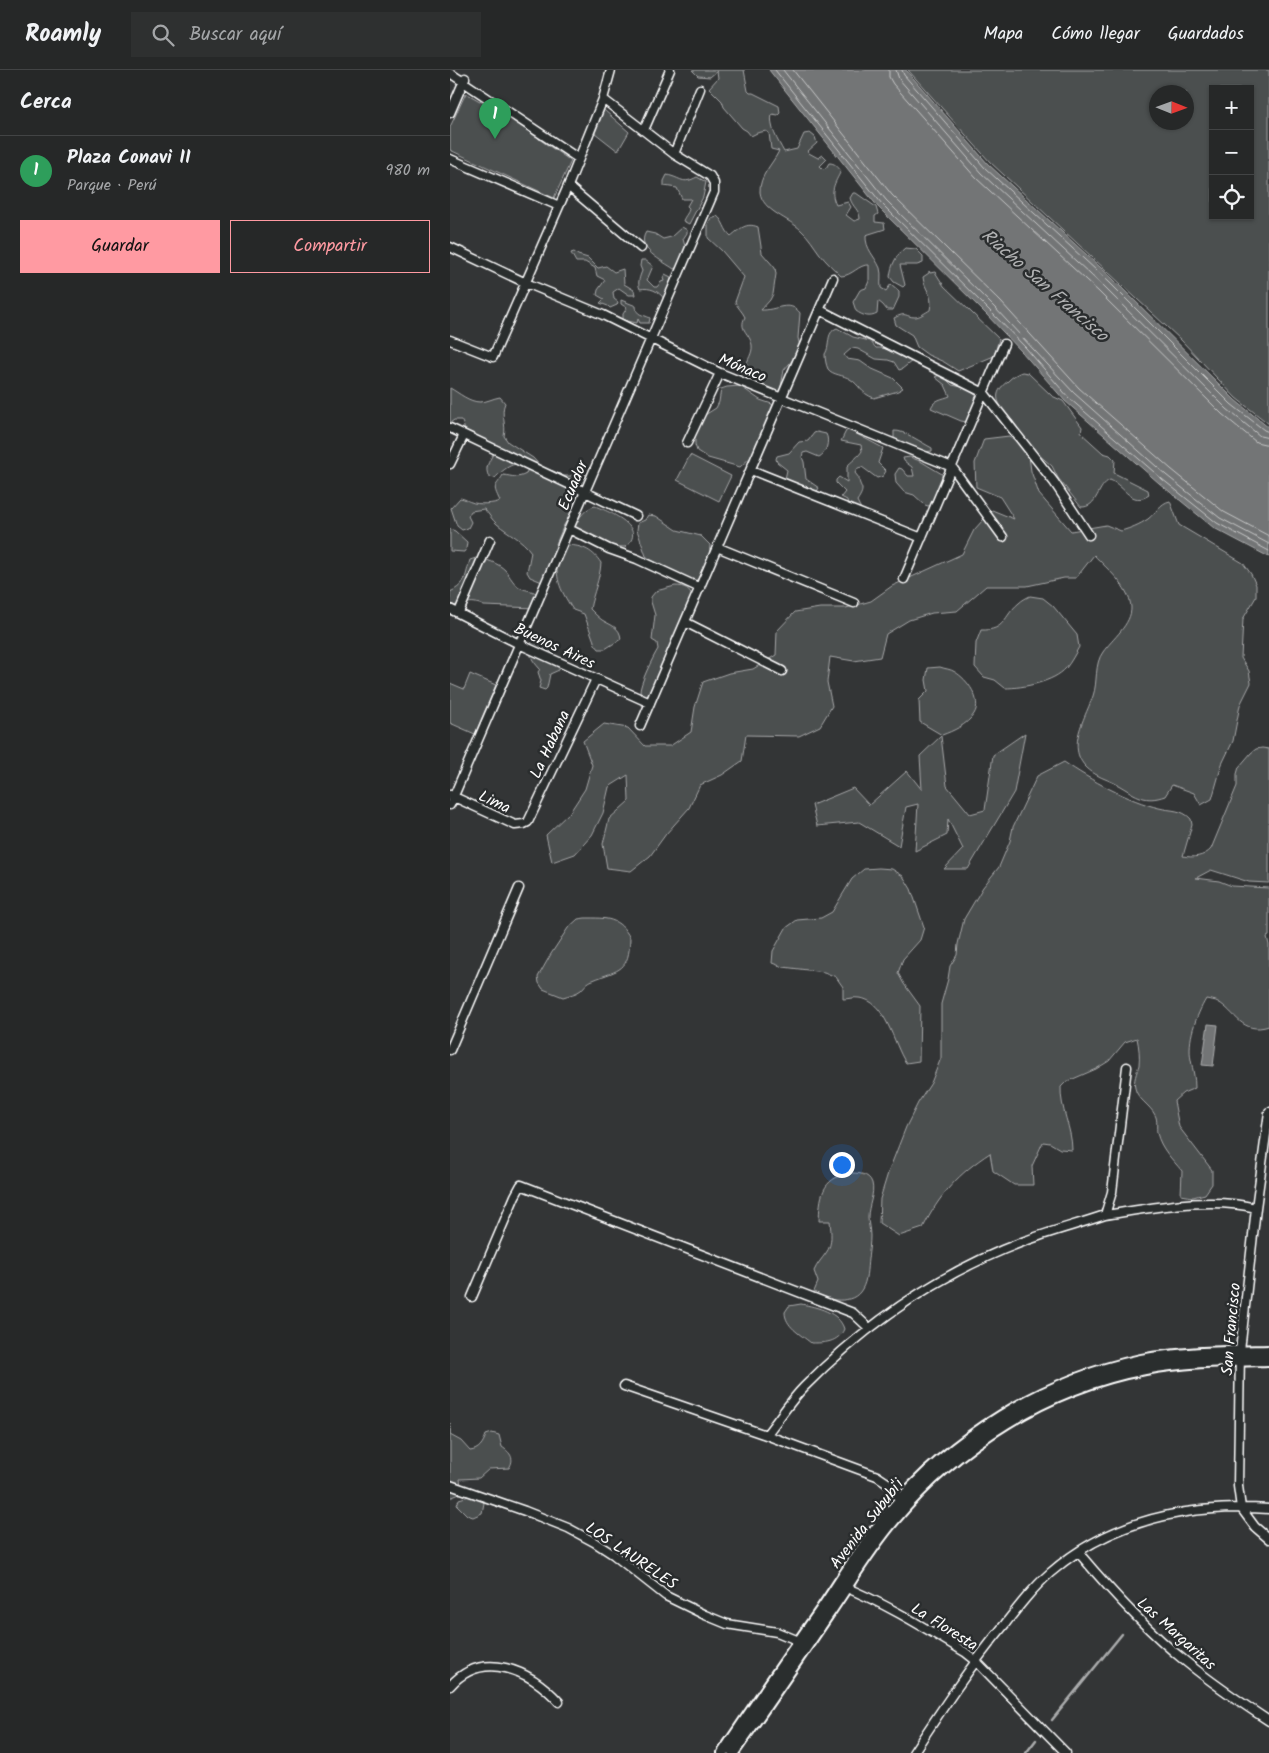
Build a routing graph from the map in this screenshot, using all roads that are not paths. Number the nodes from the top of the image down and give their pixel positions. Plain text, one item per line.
1 (611, 70) edge
2 (670, 70) edge
3 (450, 73) edge
4 (464, 79) junction
5 (700, 89) dead end
6 (603, 100) junction
7 (450, 113) edge
8 (644, 130) junction
9 (674, 154) junction
10 (450, 159) edge
11 (579, 160) junction
12 (568, 186) junction
13 (559, 206) junction
14 (450, 247) edge
15 (641, 248) dead end
16 (833, 278) dead end
17 (526, 282) junction
18 (820, 310) junction
19 (650, 338) junction
20 (450, 340) edge
21 (1004, 344) dead end
22 (720, 373) junction
23 (984, 393) junction
24 (781, 398) junction
25 (450, 428) edge
26 (464, 435) junction
27 (687, 444) dead end
28 (450, 464) edge
29 (952, 467) junction
30 (751, 470) junction
31 (584, 493) junction
32 (636, 516) dead end
33 (569, 529) junction
34 (1089, 535) dead end
35 (1003, 537) dead end
36 (922, 538) junction
37 (490, 540) dead end
38 (717, 547) junction
39 (904, 580) dead end
40 (700, 588) junction
41 (854, 603) dead end
42 (450, 609) edge
43 (459, 612) junction
44 (685, 622) junction
45 (519, 644) junction
46 (782, 672) dead end
47 (596, 679) junction
48 (650, 703) junction
49 (640, 726) dead end
50 (452, 796) edge
51 (450, 805) edge
52 (528, 822) joint
53 (519, 888) dead end
54 (450, 1050) edge
55 (1127, 1066) dead end
56 (1269, 1112) edge
57 (1256, 1208) junction
58 (1105, 1215) junction
59 (472, 1297) dead end
60 (869, 1328) junction
61 (1269, 1351) edge
62 (1240, 1356) junction
63 (1269, 1360) edge
64 (624, 1386) dead end
65 (766, 1435) junction
66 (450, 1485) edge
67 (903, 1503) junction
68 (1241, 1508) junction
69 (1269, 1510) edge
70 (1269, 1539) edge
71 (1078, 1552) junction
72 (842, 1586) junction
73 (799, 1641) junction
74 (975, 1660) junction
75 (450, 1686) edge
76 (559, 1702) dead end
77 (1269, 1721) edge
78 (723, 1753) edge
79 (733, 1753) edge
80 (913, 1753) edge
81 (1066, 1753) edge

1 - 6 street
2 - 8 street
3 - 4 street
4 - 7 street
4 - 11 street
5 - 9 street
6 - 8 street
6 - 11 street
8 - 9 street
9 - 19 street, Ecuador
10 - 13 street
11 - 12 street
12 - 13 street
12 - 15 street
13 - 17 street
14 - 17 street, Mónaco
16 - 18 street
17 - 19 street, Mónaco
17 - 20 street
18 - 23 street
18 - 24 street
19 - 22 street, Mónaco
19 - 31 street, Ecuador
21 - 23 street
22 - 24 street, Mónaco
22 - 27 street
23 - 29 street
23 - 34 street
24 - 29 street, Mónaco
24 - 30 street
25 - 26 street
26 - 28 street
26 - 31 street
29 - 35 street
29 - 36 street
30 - 36 street
30 - 38 street
31 - 32 street
31 - 33 street, Ecuador
33 - 40 street
33 - 45 street, Ecuador
36 - 39 street
37 - 43 street
38 - 40 street
38 - 41 street
40 - 44 street
42 - 43 street, Buenos Aires
43 - 45 street, Buenos Aires
44 - 46 street
44 - 48 street
45 - 47 street, Buenos Aires
45 - 50 street, Ecuador
47 - 48 street, Buenos Aires
47 - 52 street, La Habana
48 - 49 street
50 - 51 street, Ecuador
50 - 52 street, Lima
53 - 54 street
55 - 58 street
56 - 57 street, San Francisco
57 - 58 street
57 - 62 street, San Francisco
58 - 60 street
59 - 60 street
60 - 65 street
61 - 62 street, Avenida Sububi'i
62 - 63 street, Avenida Sububi'i
62 - 67 street, Avenida Sububi'i
62 - 68 street, San Francisco
64 - 65 street
65 - 67 street
66 - 73 street, LOS LAURELES
67 - 72 street, Avenida Sububi'i
68 - 69 street
68 - 70 street
68 - 71 street
71 - 74 street
71 - 77 street, Las Margaritas
72 - 73 street, Avenida Sububi'i
72 - 74 street, La Floresta
72 - 79 street, Avenida Sububi'i
73 - 78 street, Avenida Sububi'i
74 - 80 street
74 - 81 street, La Floresta
75 - 76 street

